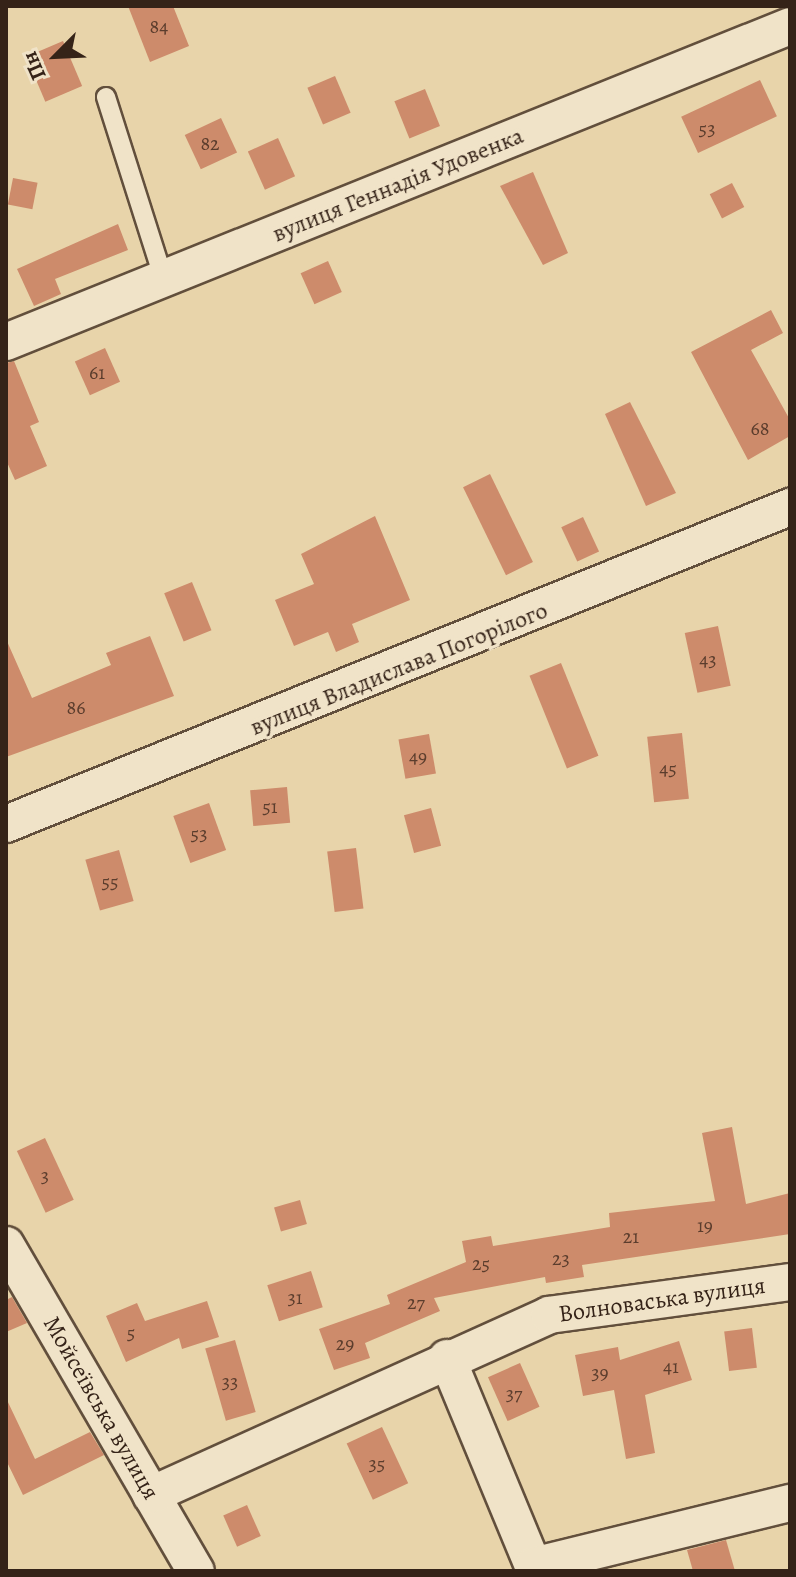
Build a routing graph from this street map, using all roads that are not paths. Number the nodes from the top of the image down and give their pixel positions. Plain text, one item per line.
1 (790, 26) edge
2 (106, 97) dead end
3 (164, 280) junction
4 (6, 342) edge
5 (790, 507) edge
6 (6, 824) edge
7 (6, 1245) edge
8 (790, 1282) edge
9 (447, 1358) junction
10 (151, 1495) junction
11 (790, 1503) edge
12 (534, 1569) edge
13 (196, 1571) edge

1 - 3 street, вулиця Геннадія Удовенка
2 - 3 lane
3 - 4 street, вулиця Геннадія Удовенка
5 - 6 street, вулиця Владислава Погорілого
7 - 10 street, Мойсеївська вулиця
8 - 9 street, Волноваська вулиця
9 - 10 street, Волноваська вулиця
9 - 12 street
10 - 13 street, Мойсеївська вулиця
11 - 12 street

